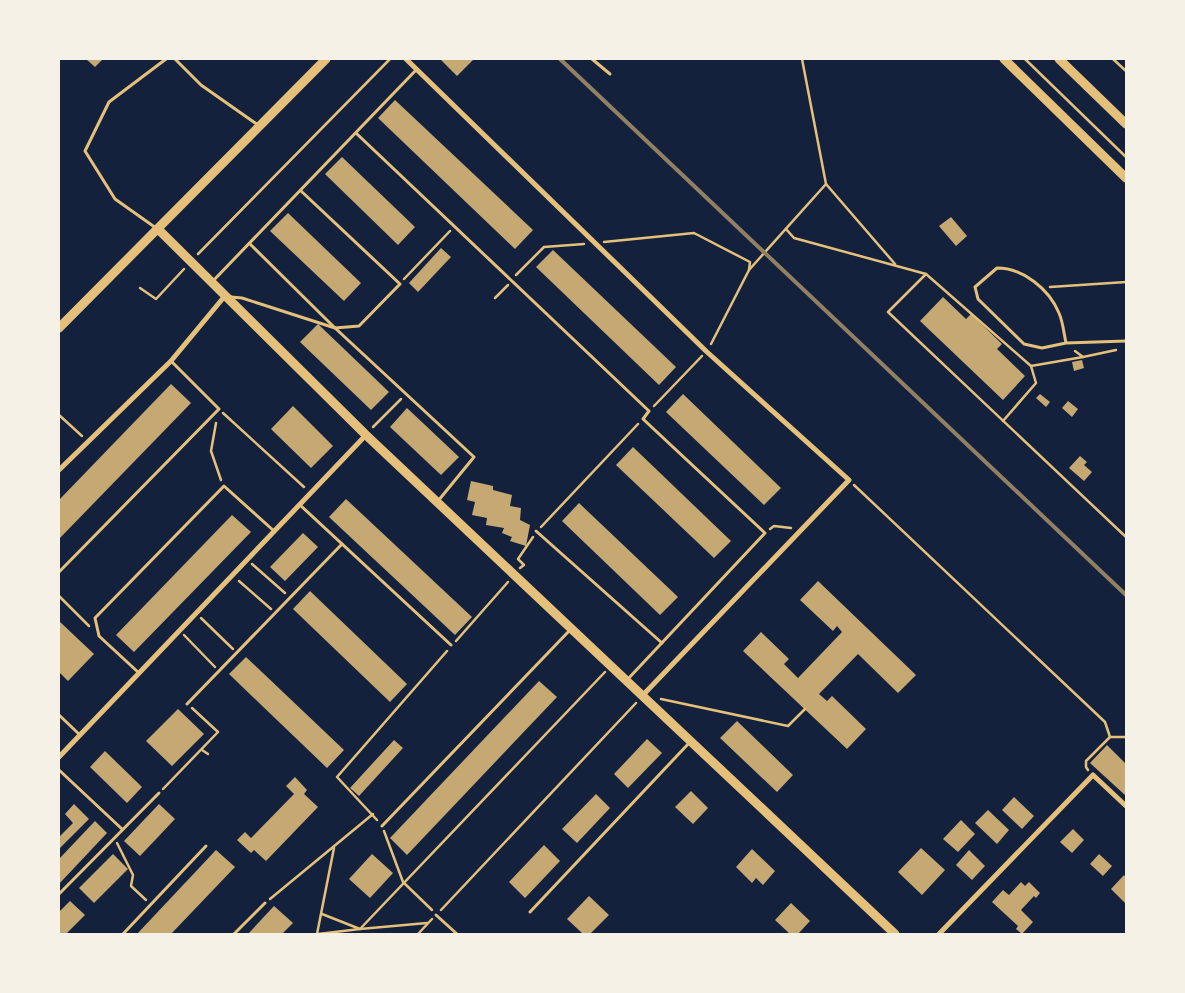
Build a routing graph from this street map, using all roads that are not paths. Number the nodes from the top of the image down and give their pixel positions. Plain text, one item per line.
1 (166, 59) edge
2 (175, 59) edge
3 (326, 59) edge
4 (406, 59) edge
5 (592, 59) edge
6 (1004, 59) edge
7 (1059, 59) edge
8 (417, 69) junction
9 (610, 74) dead end
10 (1126, 124) edge
11 (261, 127) junction
12 (357, 134) junction
13 (1126, 178) edge
14 (301, 191) junction
15 (158, 230) junction
16 (250, 244) junction
17 (212, 283) junction
18 (224, 296) junction
19 (59, 328) edge
20 (335, 328) junction
21 (1126, 341) edge
22 (1066, 343) junction
23 (171, 360) junction
24 (366, 435) junction
25 (59, 470) edge
26 (438, 501) junction
27 (300, 505) junction
28 (274, 531) junction
29 (536, 531) road end
30 (342, 544) junction
31 (59, 572) edge
32 (572, 628) junction
33 (662, 643) junction
34 (451, 646) road end
35 (139, 673) junction
36 (627, 680) junction
37 (643, 695) junction
38 (187, 704) road end
39 (59, 715) edge
40 (80, 735) junction
41 (691, 741) junction
42 (59, 757) edge
43 (59, 770) edge
44 (159, 793) road end
45 (1126, 806) edge
46 (382, 826) road end
47 (122, 829) junction
48 (206, 846) dead end
49 (59, 894) edge
50 (265, 903) road end
51 (530, 912) dead end
52 (436, 915) road end
53 (124, 934) edge
54 (234, 934) edge
55 (457, 934) edge
56 (895, 934) edge
57 (939, 934) edge

1 - 15 lane
2 - 11 lane
3 - 11 main road
4 - 8 street
5 - 9 lane
6 - 13 main road
7 - 10 main road
8 - 12 lane
8 - 37 street
11 - 15 main road
12 - 14 lane
12 - 33 lane
14 - 16 lane
14 - 20 lane
15 - 17 main road
15 - 19 main road
16 - 17 lane
16 - 20 lane
17 - 18 main road
18 - 20 lane
18 - 23 street
18 - 24 main road
20 - 26 lane
21 - 22 lane
22 - 22 lane
23 - 25 street
23 - 31 lane
24 - 26 main road
24 - 27 street
26 - 32 main road
27 - 28 street
27 - 30 lane
28 - 35 street
28 - 35 lane
29 - 33 lane
30 - 34 lane
30 - 38 lane
32 - 36 main road
32 - 46 lane
33 - 36 lane
35 - 40 street
36 - 37 main road
37 - 41 main road
39 - 40 lane
40 - 42 street
41 - 51 lane
41 - 56 main road
43 - 47 lane
44 - 47 lane
45 - 57 street
47 - 49 lane
48 - 53 lane
50 - 54 lane
52 - 55 lane

